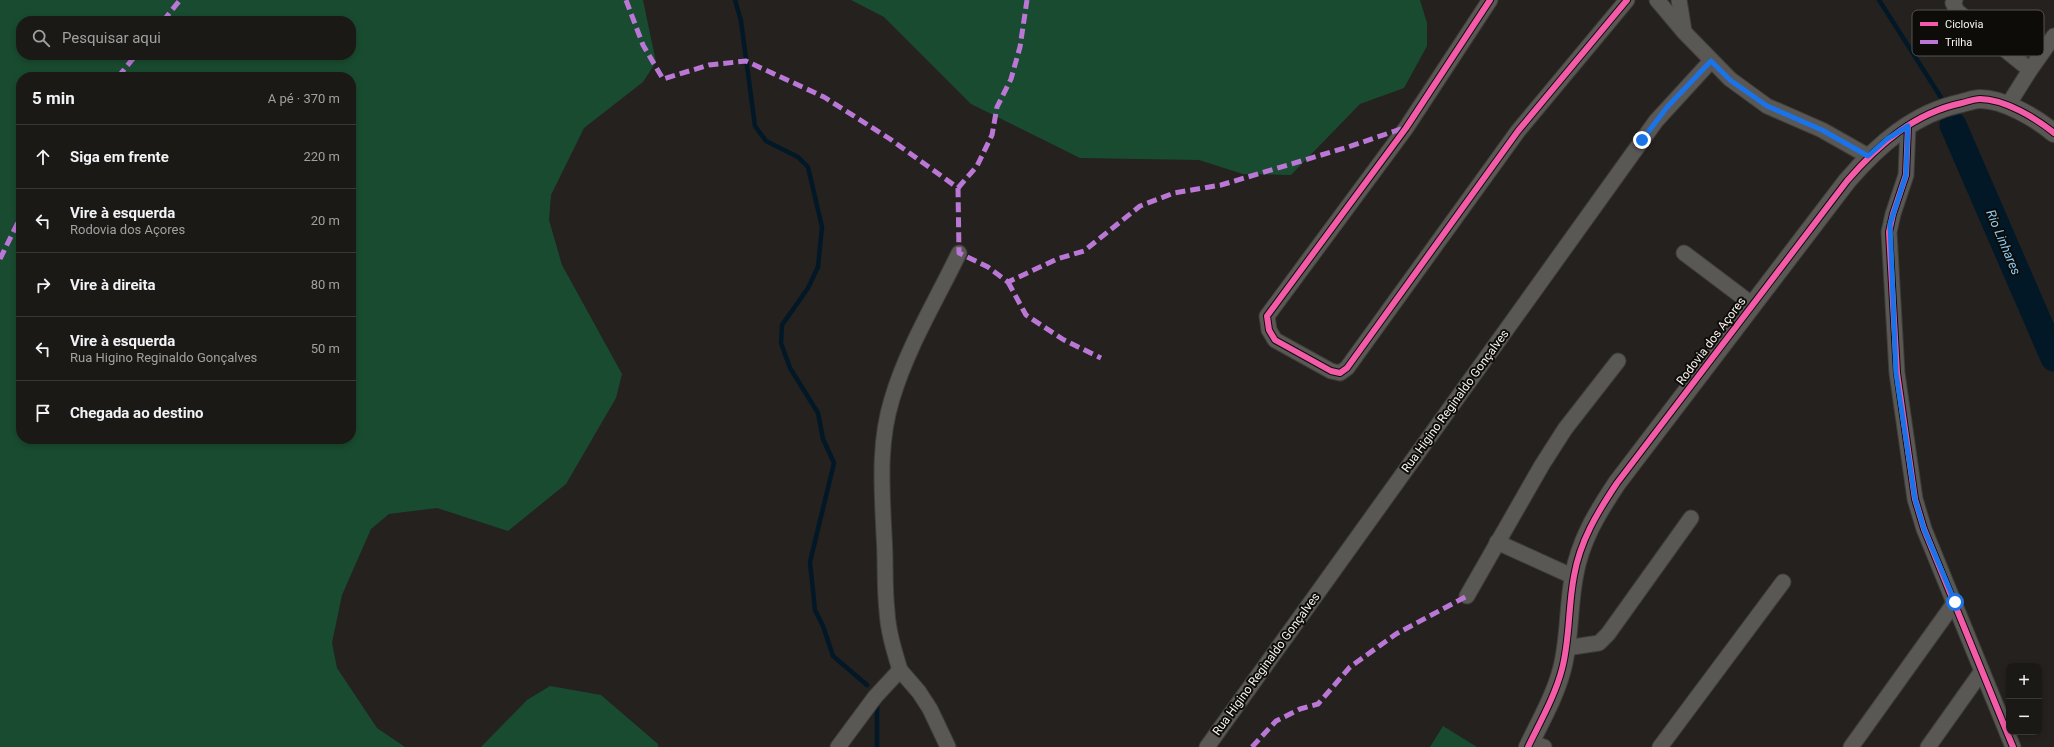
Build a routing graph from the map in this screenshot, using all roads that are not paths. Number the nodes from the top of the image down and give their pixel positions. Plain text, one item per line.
1 (1490, 0) edge
2 (1627, 0) edge
3 (1657, 0) edge
4 (1679, 0) edge
5 (1955, 0) edge
6 (1957, 10) edge
7 (1684, 32) junction
8 (2054, 36) edge
9 (2044, 50) edge
10 (2013, 56) edge
11 (2040, 56) edge
12 (1711, 61) junction
13 (2030, 70) junction
14 (2008, 104) junction
15 (1908, 126) junction
16 (2054, 133) edge
17 (1868, 156) junction
18 (959, 253) dead end
19 (1684, 253) dead end
20 (1753, 305) junction
21 (1618, 361) dead end
22 (1691, 518) dead end
23 (1496, 542) junction
24 (1574, 577) junction
25 (1783, 582) dead end
26 (1466, 596) dead end
27 (1955, 602) junction
28 (1566, 648) junction
29 (900, 670) junction
30 (1982, 670) junction
31 (945, 746) edge
32 (1534, 746) edge
33 (838, 747) edge
34 (1207, 747) edge
35 (1660, 747) edge
36 (1852, 747) edge
37 (1928, 747) edge
38 (2013, 747) edge

1 - 2 street
3 - 7 street
4 - 7 street
5 - 6 street
7 - 12 street
8 - 9 street
10 - 13 street
11 - 13 street
12 - 17 street
12 - 34 street, Rua Higino Reginaldo Gonçalves
13 - 14 street
14 - 15 street, Rodovia dos Açores
14 - 16 street, Rodovia dos Açores
15 - 17 street, Rodovia dos Açores
15 - 27 street
17 - 20 street, Rodovia dos Açores
18 - 29 street
19 - 20 street
20 - 24 street, Rodovia dos Açores
21 - 23 street
22 - 28 street
23 - 24 street
23 - 26 street
24 - 28 street, Rodovia dos Açores
25 - 35 street
27 - 30 street
27 - 36 street
28 - 32 street, Rodovia dos Açores
29 - 31 street
29 - 33 street
30 - 37 street
30 - 38 street

